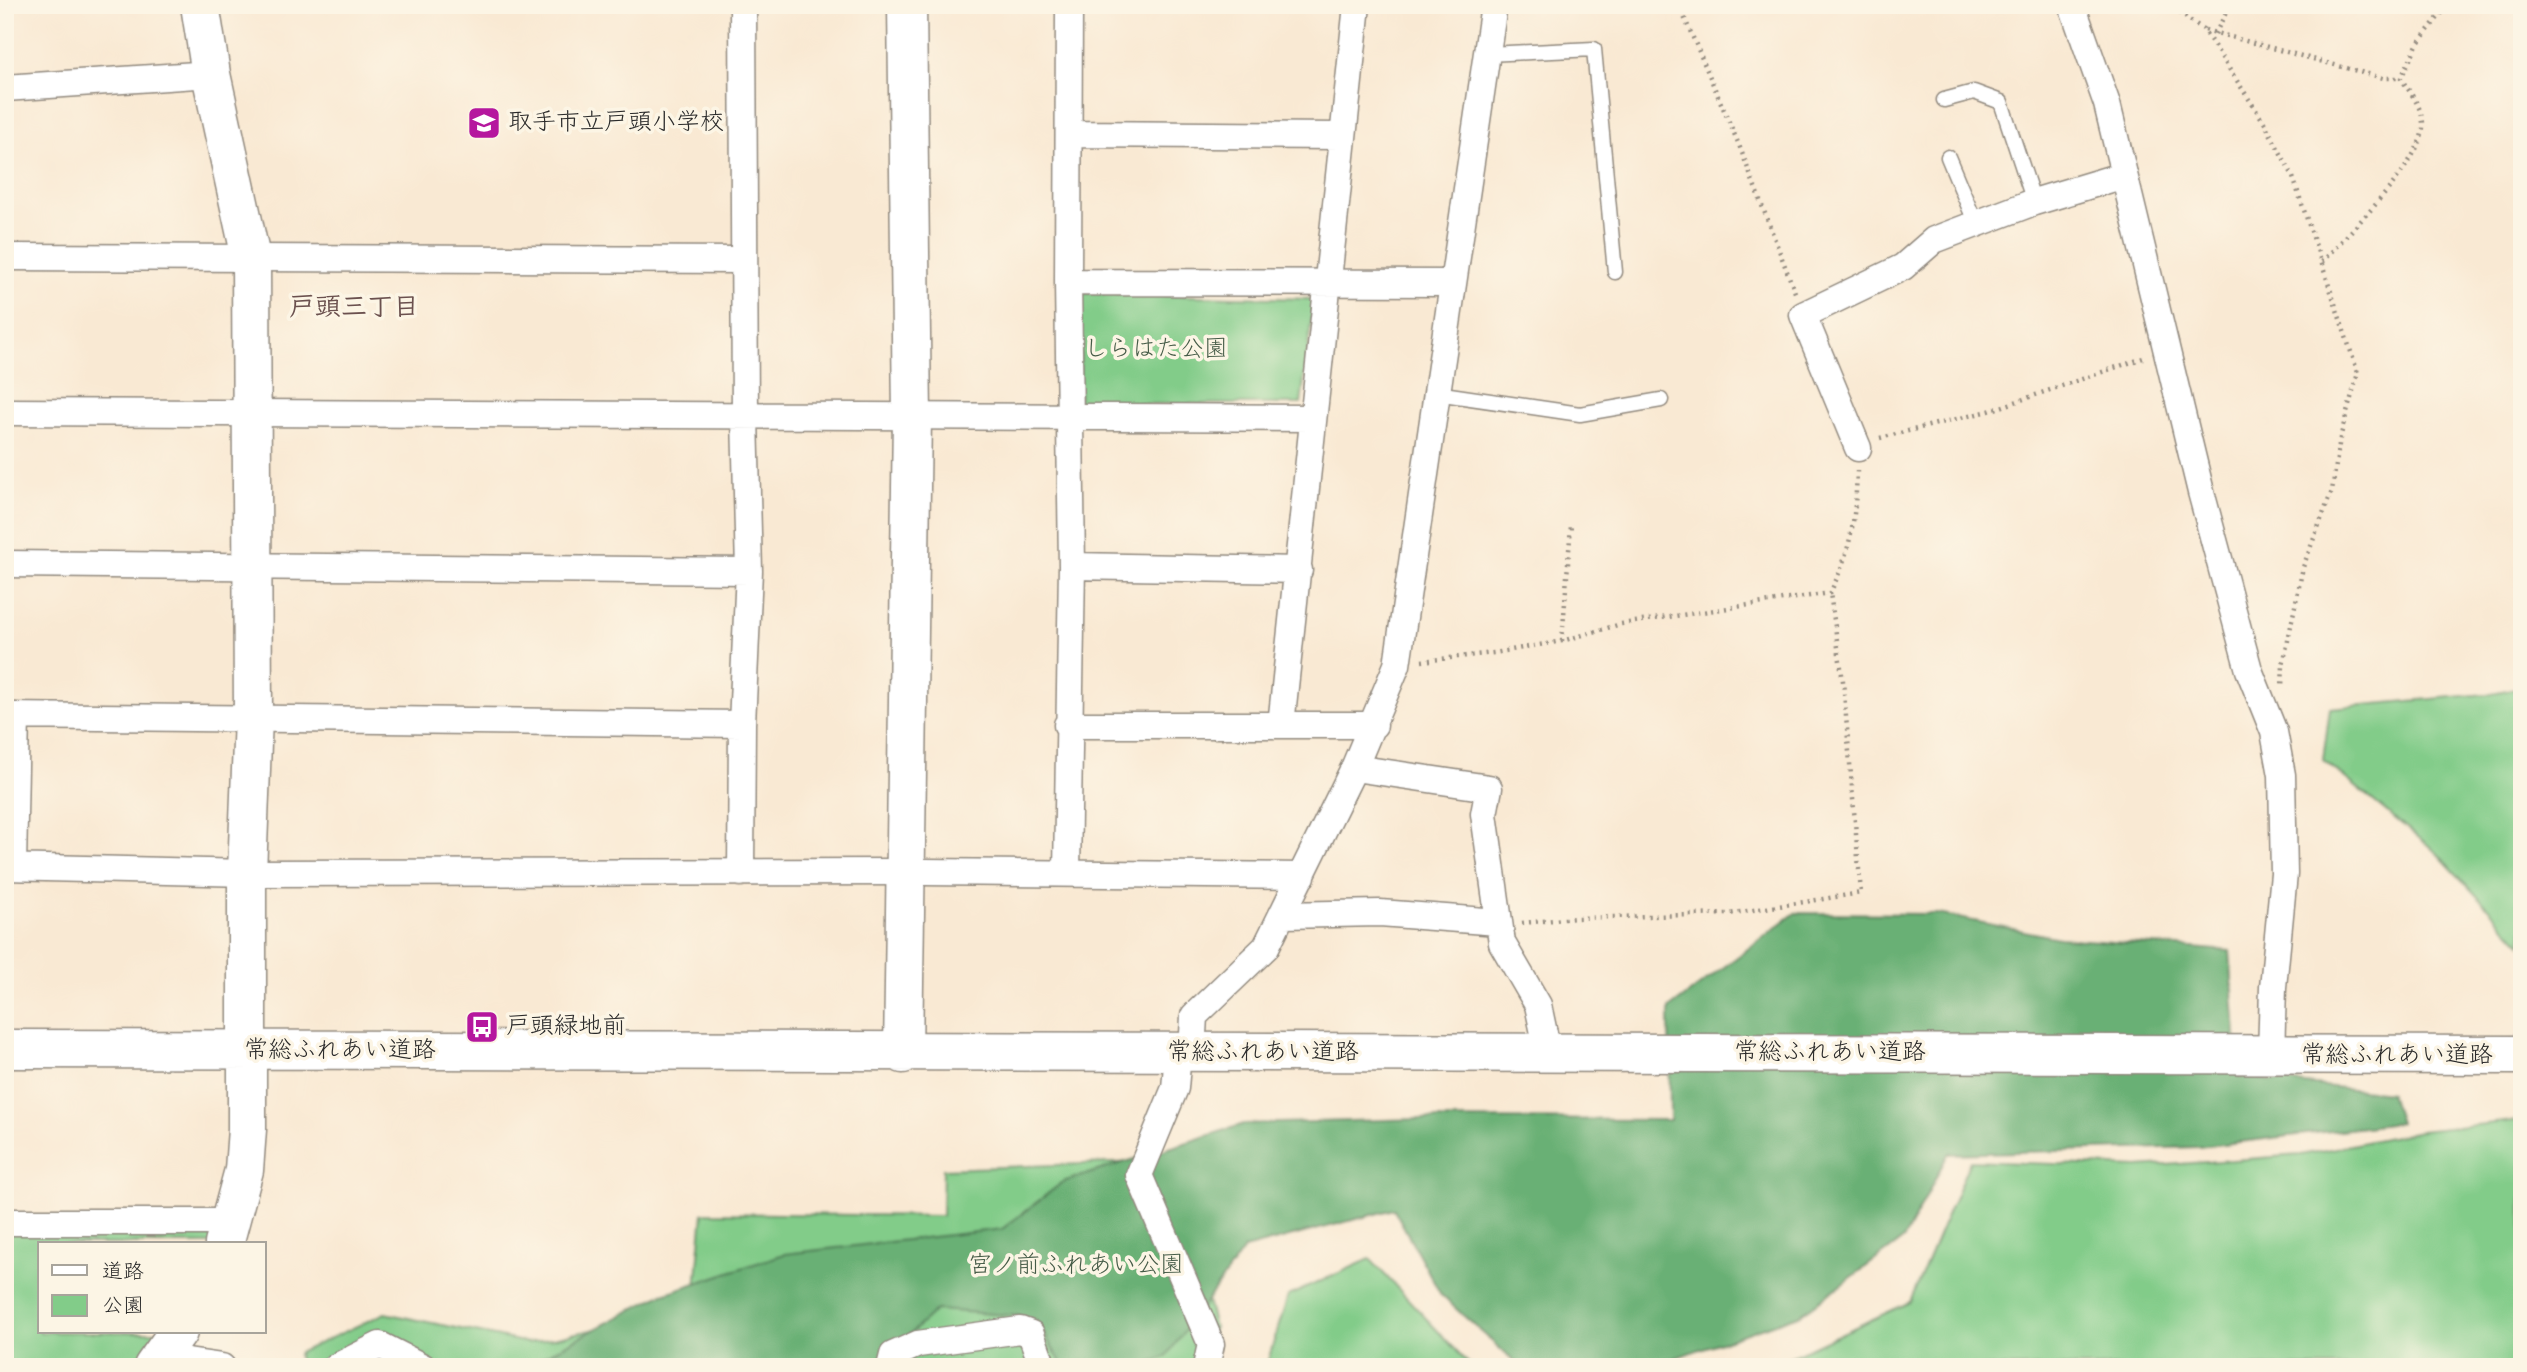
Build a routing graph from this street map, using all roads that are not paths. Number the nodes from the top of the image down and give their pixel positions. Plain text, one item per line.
1 (200, 5) edge
2 (743, 5) edge
3 (907, 5) edge
4 (1069, 5) edge
5 (1357, 5) edge
6 (1494, 5) edge
7 (2072, 5) edge
8 (1487, 54) junction
9 (211, 75) junction
10 (5, 89) edge
11 (1944, 100) dead end
12 (1069, 134) junction
13 (1342, 136) junction
14 (1948, 157) dead end
15 (2124, 175) junction
16 (2034, 202) junction
17 (1976, 224) junction
18 (5, 257) edge
19 (251, 258) junction
20 (743, 260) junction
21 (1615, 272) dead end
22 (1068, 282) junction
23 (1327, 282) junction
24 (1454, 283) junction
25 (1436, 393) junction
26 (1661, 400) dead end
27 (252, 411) junction
28 (5, 412) edge
29 (745, 417) junction
30 (912, 417) junction
31 (1069, 418) junction
32 (1312, 418) junction
33 (1858, 448) road end
34 (5, 564) edge
35 (251, 565) junction
36 (1072, 566) junction
37 (1299, 570) junction
38 (749, 571) junction
39 (11, 716) edge
40 (253, 717) junction
41 (742, 724) junction
42 (1280, 724) junction
43 (1374, 724) junction
44 (1067, 725) junction
45 (1354, 768) junction
46 (9, 867) edge
47 (904, 872) junction
48 (1067, 872) junction
49 (247, 873) junction
50 (741, 873) junction
51 (1302, 876) junction
52 (1283, 915) junction
53 (1498, 922) junction
54 (5, 1049) edge
55 (246, 1051) junction
56 (1548, 1052) junction
57 (1185, 1053) junction
58 (903, 1054) junction
59 (2522, 1055) edge
60 (2271, 1056) junction
61 (5, 1222) edge
62 (227, 1233) edge
63 (164, 1352) edge
64 (222, 1367) edge
65 (336, 1367) edge
66 (423, 1367) edge
67 (890, 1367) edge
68 (1043, 1367) edge
69 (1206, 1367) edge

1 - 9 street
2 - 20 street
3 - 30 street
4 - 12 street
5 - 13 street
6 - 8 street
7 - 15 street
8 - 21 lane
8 - 24 street
9 - 10 street
9 - 19 street
11 - 16 lane
12 - 13 street
12 - 22 street
13 - 23 street
14 - 17 lane
15 - 16 street
15 - 60 street
16 - 17 street
17 - 33 street
18 - 19 street
19 - 20 street
19 - 27 street
20 - 29 street
22 - 23 street
22 - 31 street
23 - 24 street
23 - 32 street
24 - 25 street
25 - 26 lane
25 - 43 street
27 - 28 street
27 - 29 street
27 - 35 street
29 - 30 street
29 - 38 street
30 - 31 street
30 - 47 street
31 - 32 street
31 - 36 street
32 - 37 street
34 - 35 street
35 - 38 street
35 - 40 street
36 - 37 street
36 - 44 street
37 - 42 street
38 - 41 street
39 - 40 street
39 - 46 street
40 - 41 street
40 - 49 street
41 - 50 street
42 - 43 street
42 - 44 street
43 - 45 street
44 - 48 street
45 - 51 street
45 - 53 street
46 - 49 street
47 - 48 street
47 - 50 street
47 - 58 street
48 - 51 street
49 - 50 street
49 - 55 street
51 - 52 street
52 - 53 street
52 - 57 street
53 - 56 street
54 - 55 street, 常総ふれあい道路
55 - 58 street, 常総ふれあい道路
55 - 62 street
56 - 57 street, 常総ふれあい道路
56 - 60 street, 常総ふれあい道路
57 - 58 street, 常総ふれあい道路
57 - 69 street
59 - 60 street, 常総ふれあい道路
61 - 62 street
63 - 64 street
65 - 66 street
67 - 68 street

